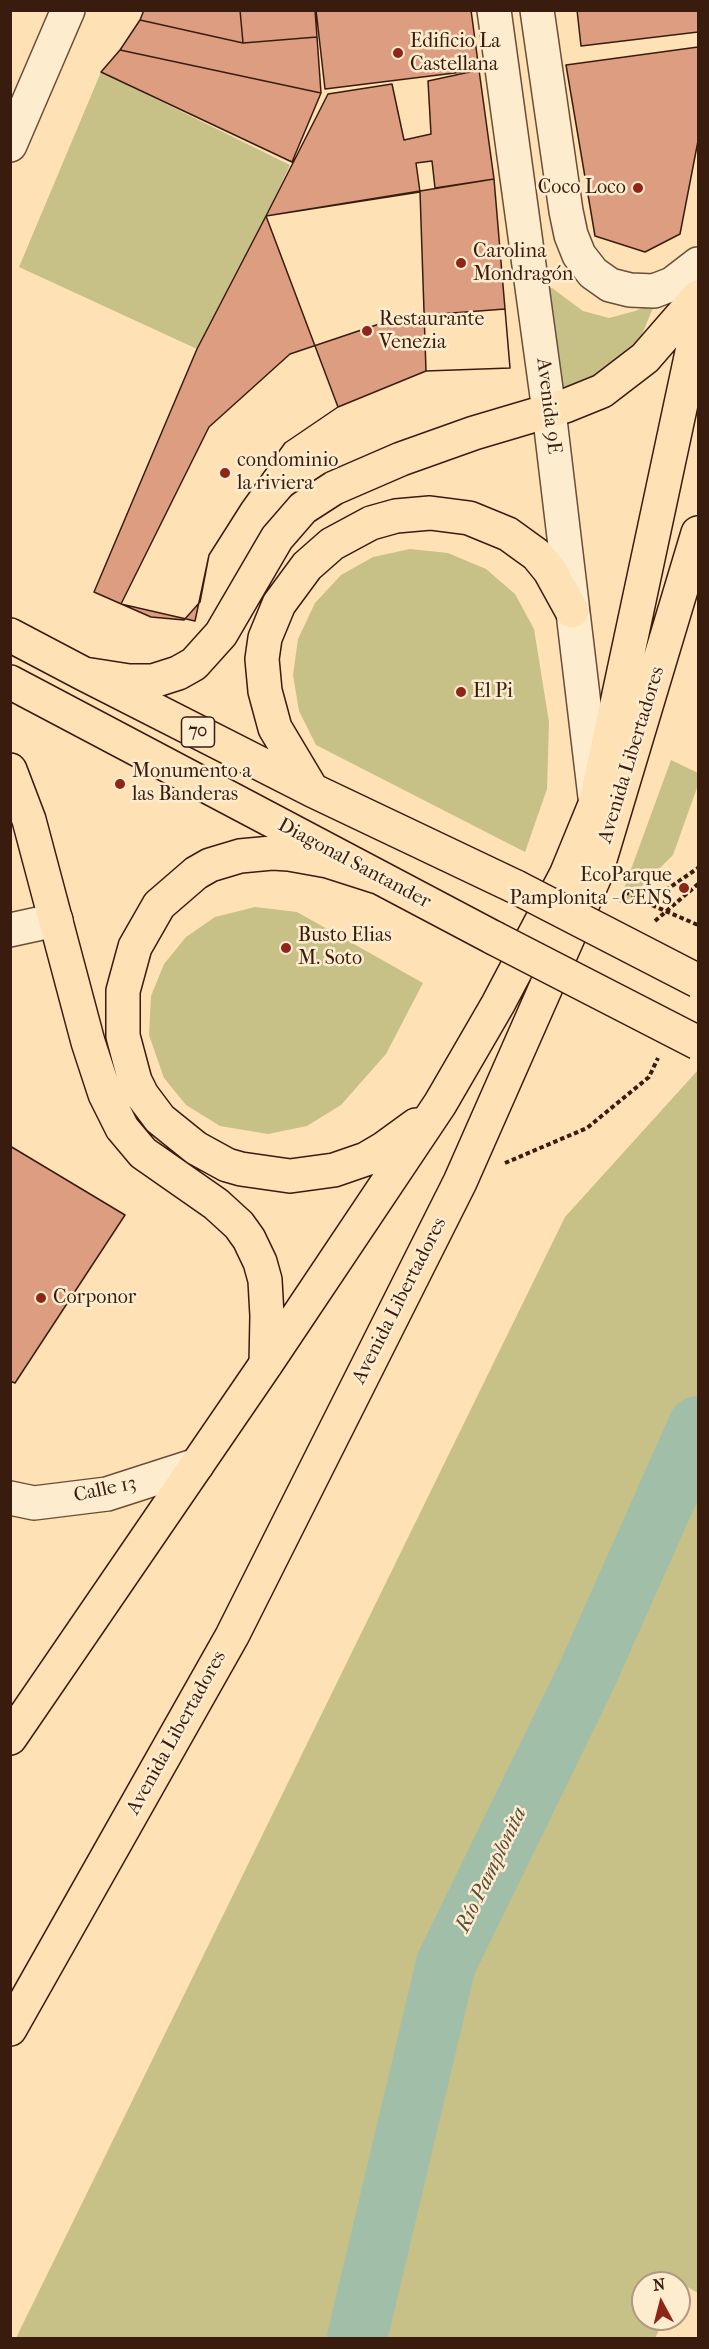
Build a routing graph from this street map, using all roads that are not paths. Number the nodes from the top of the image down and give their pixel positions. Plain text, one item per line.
1 (68, 10) edge
2 (494, 10) edge
3 (537, 10) edge
4 (18, 107) edge
5 (10, 145) edge
6 (699, 264) edge
7 (699, 297) edge
8 (699, 324) edge
9 (549, 411) junction
10 (699, 534) edge
11 (572, 611) junction
12 (10, 634) edge
13 (84, 675) junction
14 (10, 682) edge
15 (10, 770) edge
16 (312, 790) junction
17 (596, 802) junction
18 (378, 877) junction
19 (56, 920) junction
20 (10, 930) edge
21 (699, 981) edge
22 (699, 1043) edge
23 (440, 1104) junction
24 (266, 1364) junction
25 (197, 1465) junction
26 (10, 1498) edge
27 (10, 1738) edge
28 (10, 2029) edge

1 - 4 street
2 - 9 street, Avenida 9E
3 - 6 street
4 - 5 street
7 - 9 main road
8 - 17 main road, Avenida Libertadores
9 - 11 street, Avenida 9E
9 - 13 main road
10 - 28 main road, Avenida Libertadores
11 - 16 main road
11 - 17 street, Avenida 9E
12 - 13 main road, 70
13 - 16 main road, 70
14 - 18 main road, Diagonal Santander / 70
15 - 19 main road
16 - 21 main road, 70, bridge
17 - 23 main road, Avenida Libertadores
18 - 22 main road, Diagonal Santander / 70, bridge
18 - 23 main road
19 - 20 street
19 - 24 main road
23 - 24 main road, Avenida Libertadores
24 - 25 main road, Avenida Libertadores
25 - 26 street, Calle 13
25 - 27 main road, Avenida Libertadores

